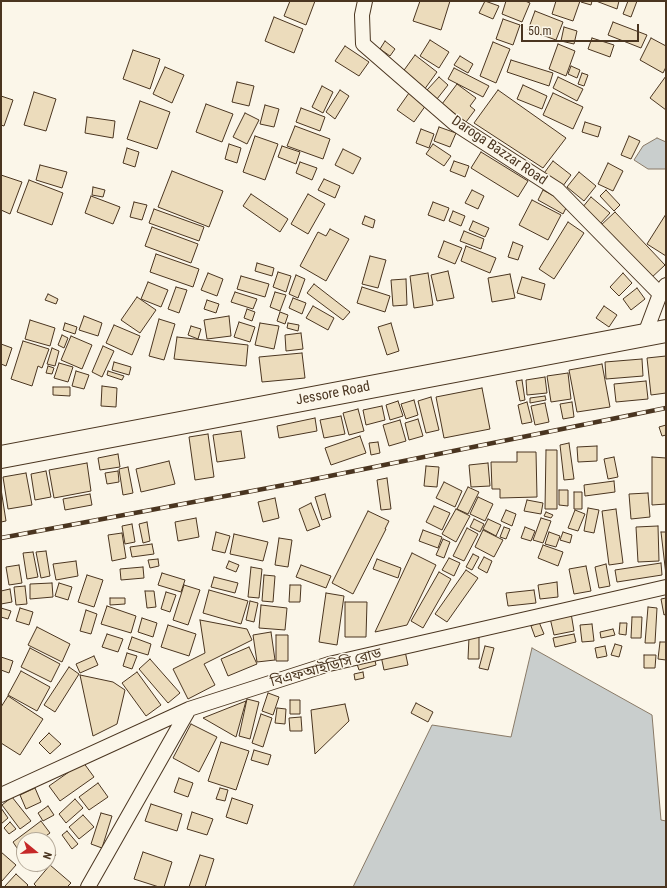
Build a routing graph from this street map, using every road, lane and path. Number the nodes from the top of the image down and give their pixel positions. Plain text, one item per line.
1 (365, 1) edge
2 (663, 290) edge
3 (656, 333) edge
4 (1, 457) edge
5 (666, 587) edge
6 (189, 709) junction
7 (1, 795) edge
8 (88, 887) edge

1 - 2 street, Daroga Bazzar Road
2 - 3 street
3 - 4 highway, Jessore Road
5 - 6 street, বিএফআইডিসি রোড
6 - 7 street, বিএফআইডিসি রোড
6 - 8 street

